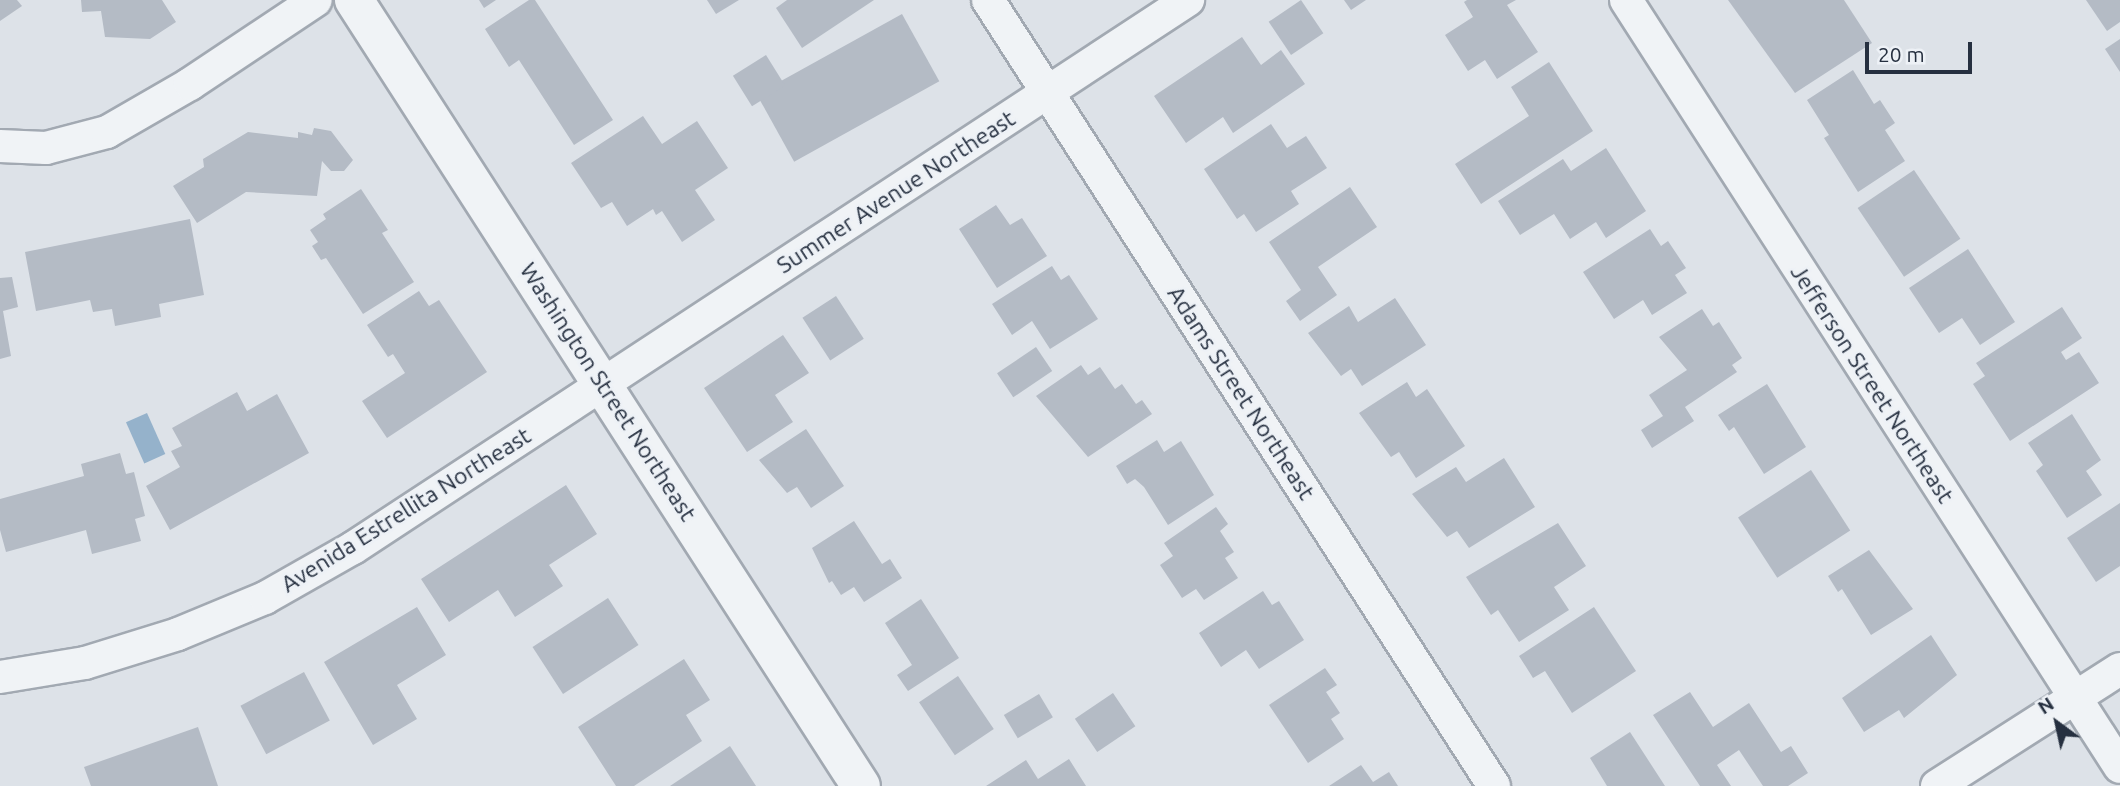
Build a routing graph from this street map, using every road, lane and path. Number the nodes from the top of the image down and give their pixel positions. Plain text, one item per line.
1 (316, 0) edge
2 (354, 0) edge
3 (988, 0) edge
4 (1188, 0) edge
5 (1626, 0) edge
6 (1047, 93) junction
7 (0, 145) edge
8 (603, 383) junction
9 (2120, 668) edge
10 (0, 677) edge
11 (2074, 699) junction
12 (2120, 767) edge
13 (861, 786) edge
14 (1494, 786) edge
15 (1937, 786) edge

1 - 7 street
2 - 8 street, Washington Street Northeast
3 - 6 street, Adams Street Northeast
4 - 6 street, Summer Avenue Northeast
5 - 11 street, Jefferson Street Northeast
6 - 8 street, Summer Avenue Northeast
6 - 14 street, Adams Street Northeast
8 - 10 street, Avenida Estrellita Northeast
8 - 13 street, Washington Street Northeast
9 - 11 street
11 - 12 street, Jefferson Street Northeast
11 - 15 street

